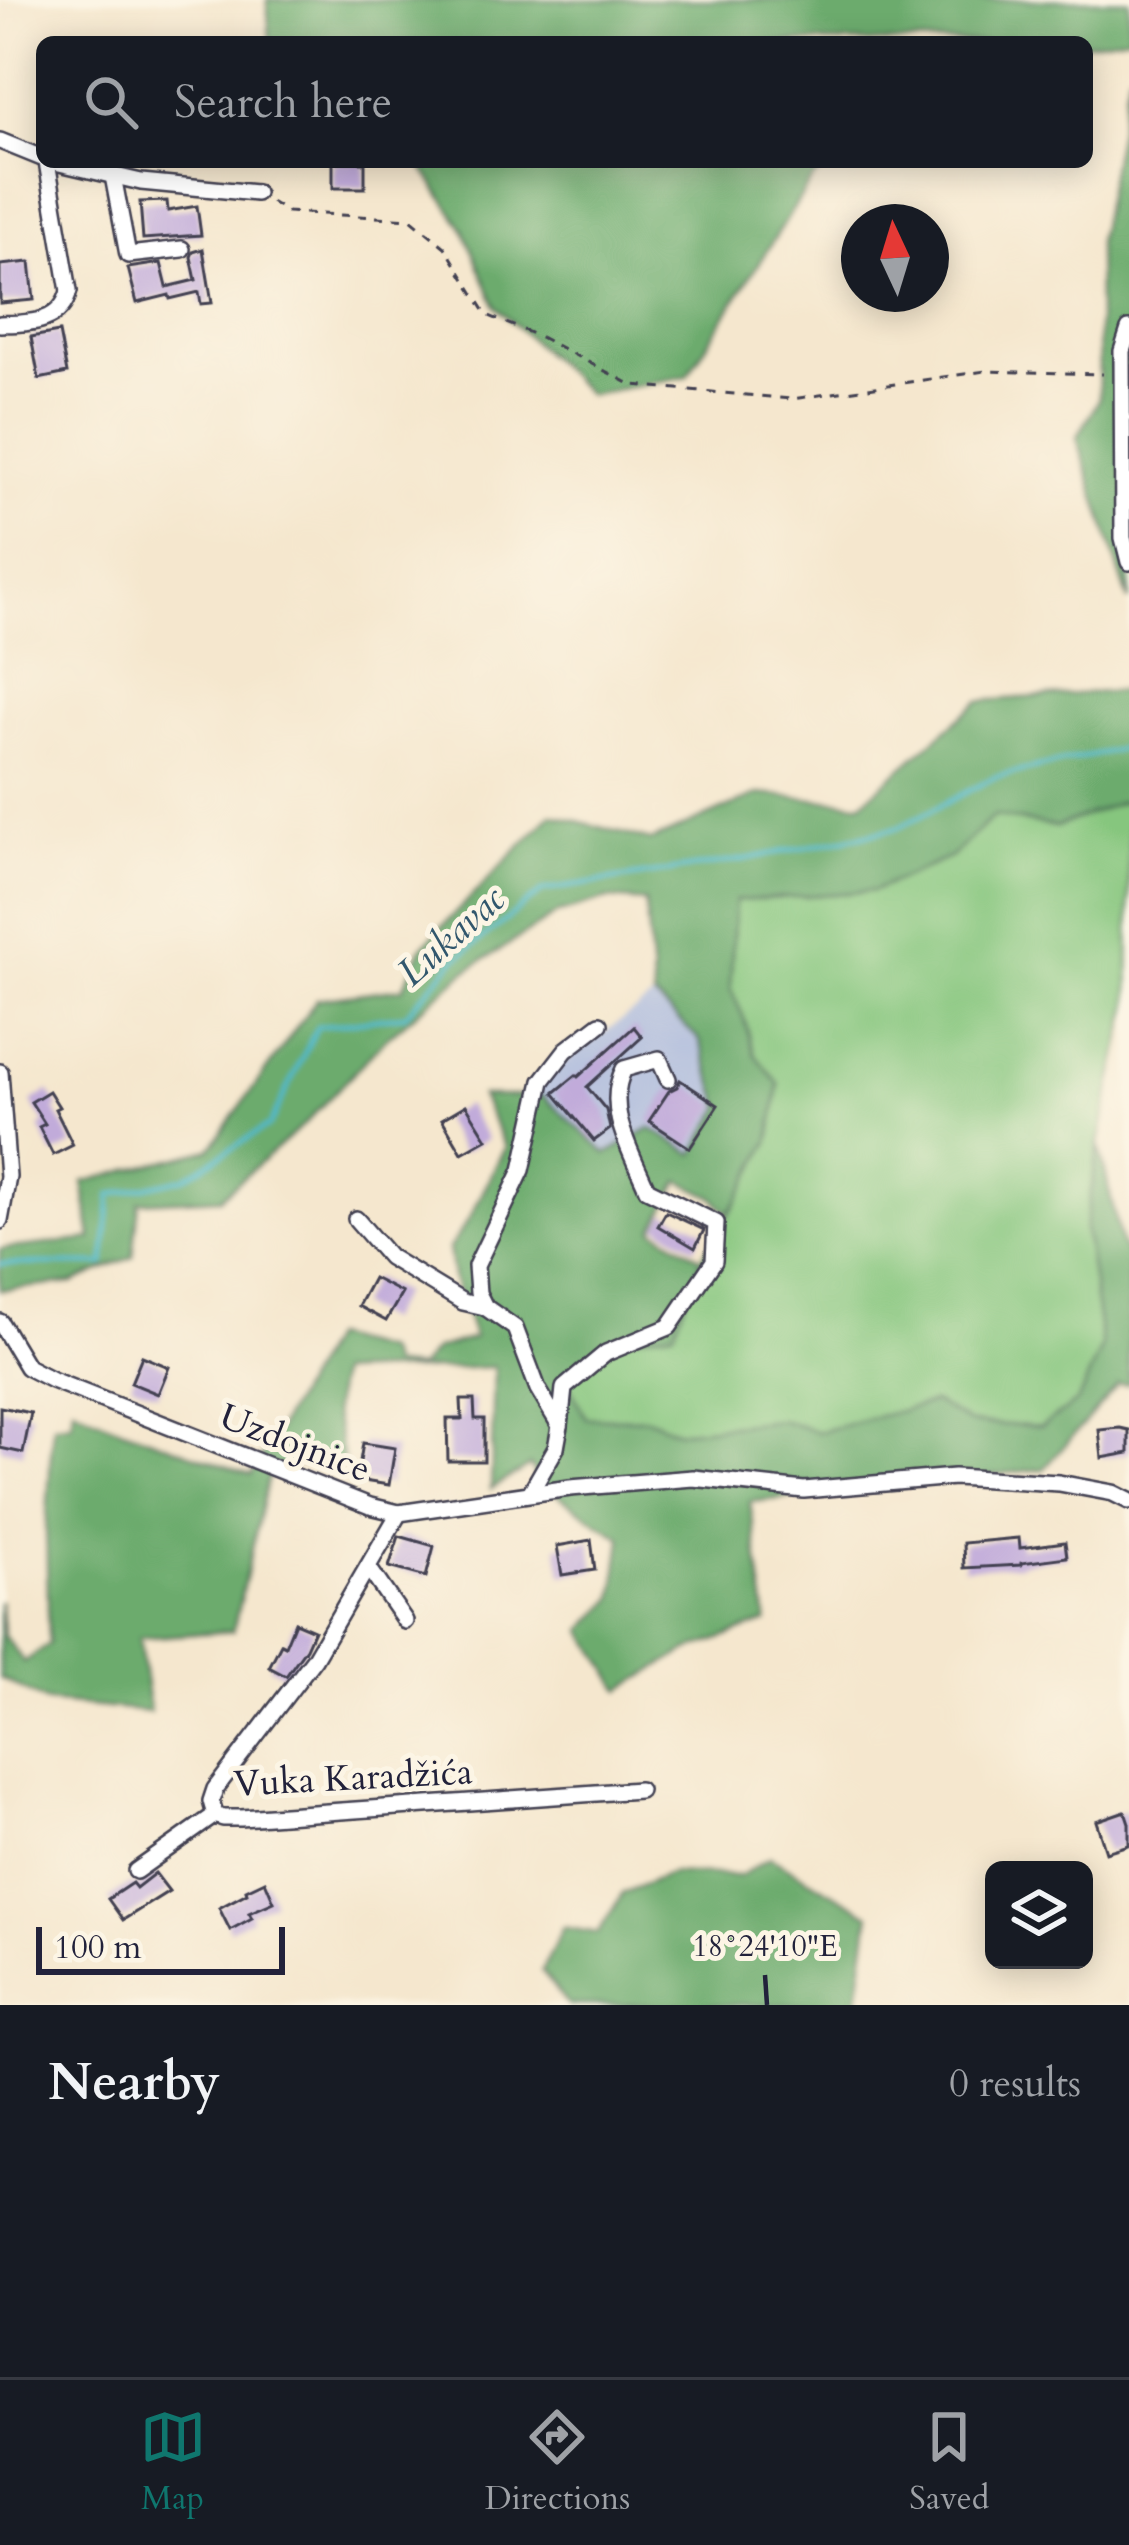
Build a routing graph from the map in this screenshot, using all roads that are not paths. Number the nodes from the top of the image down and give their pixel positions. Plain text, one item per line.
1 (0, 141) edge
2 (36, 156) edge
3 (49, 168) edge
4 (78, 168) edge
5 (113, 176) junction
6 (256, 193) road end
7 (182, 249) dead end
8 (0, 325) edge
9 (1129, 329) edge
10 (1129, 562) edge
11 (600, 1024) dead end
12 (0, 1072) edge
13 (668, 1079) dead end
14 (356, 1219) dead end
15 (0, 1220) edge
16 (485, 1307) junction
17 (0, 1322) edge
18 (560, 1426) junction
19 (530, 1493) junction
20 (1129, 1501) edge
21 (400, 1513) junction
22 (368, 1567) junction
23 (405, 1622) dead end
24 (639, 1790) dead end
25 (214, 1815) junction
26 (136, 1871) dead end

1 - 2 street
3 - 8 street
4 - 5 street
5 - 6 street
5 - 7 street
9 - 10 street
11 - 16 street
12 - 15 street
13 - 18 street
14 - 16 street
16 - 18 street
17 - 21 street, Uzdojnice
18 - 19 street
19 - 20 street
19 - 21 street, Uzdojnice
21 - 22 street, Vuka Karadžića
22 - 23 street
22 - 25 street, Vuka Karadžića
24 - 25 street, Vuka Karadžića
25 - 26 street

